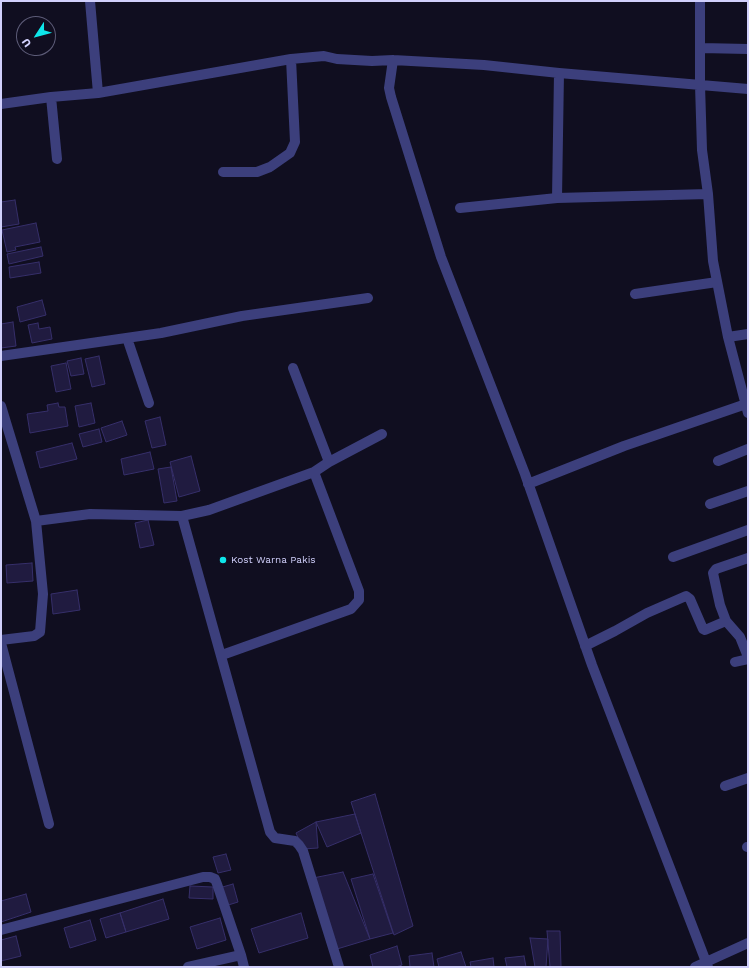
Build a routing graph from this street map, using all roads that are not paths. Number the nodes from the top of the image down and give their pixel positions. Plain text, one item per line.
1 (90, 1) edge
2 (700, 1) edge
3 (700, 48) junction
4 (748, 48) edge
5 (291, 59) junction
6 (393, 60) junction
7 (559, 73) junction
8 (700, 85) junction
9 (748, 89) edge
10 (98, 92) junction
11 (52, 97) junction
12 (1, 104) edge
13 (57, 159) dead end
14 (222, 172) dead end
15 (708, 194) junction
16 (556, 198) junction
17 (460, 208) dead end
18 (717, 282) junction
19 (635, 294) dead end
20 (368, 298) dead end
21 (748, 334) edge
22 (127, 338) junction
23 (728, 338) junction
24 (1, 356) edge
25 (293, 368) dead end
26 (149, 403) dead end
27 (1, 406) edge
28 (747, 408) edge
29 (382, 434) dead end
30 (748, 449) edge
31 (718, 461) dead end
32 (329, 462) junction
33 (314, 472) junction
34 (528, 484) junction
35 (748, 491) edge
36 (710, 504) dead end
37 (182, 516) junction
38 (36, 520) junction
39 (748, 530) edge
40 (673, 557) dead end
41 (748, 558) edge
42 (726, 622) junction
43 (1, 640) edge
44 (1, 643) edge
45 (585, 646) junction
46 (222, 655) junction
47 (748, 658) edge
48 (735, 662) dead end
49 (748, 778) edge
50 (725, 786) dead end
51 (49, 824) dead end
52 (1, 930) edge
53 (748, 943) edge
54 (241, 955) junction
55 (708, 965) edge
56 (188, 967) edge
57 (244, 967) edge
58 (339, 967) edge
59 (695, 967) edge

1 - 10 street
2 - 3 street
3 - 4 street
3 - 8 street
5 - 6 street
5 - 10 street
5 - 14 street
6 - 7 street
6 - 34 street
7 - 8 street
7 - 16 street
8 - 9 street
8 - 15 street
10 - 11 street
11 - 12 street
11 - 13 street
15 - 16 street
15 - 18 street
16 - 17 street
18 - 19 street
18 - 23 street
20 - 22 street
21 - 23 street
22 - 24 street
22 - 26 street
23 - 28 street
25 - 32 street
27 - 38 street
28 - 34 street
29 - 32 street
30 - 31 street
32 - 33 street
33 - 37 street
33 - 46 street
34 - 45 street
35 - 36 street
37 - 38 street
37 - 46 street
38 - 43 street
39 - 40 street
41 - 42 street
42 - 45 street
42 - 47 street
44 - 51 street
45 - 55 street
46 - 58 street
47 - 48 street
49 - 50 street
52 - 54 street
53 - 55 street
54 - 56 street
54 - 57 street
55 - 59 street

